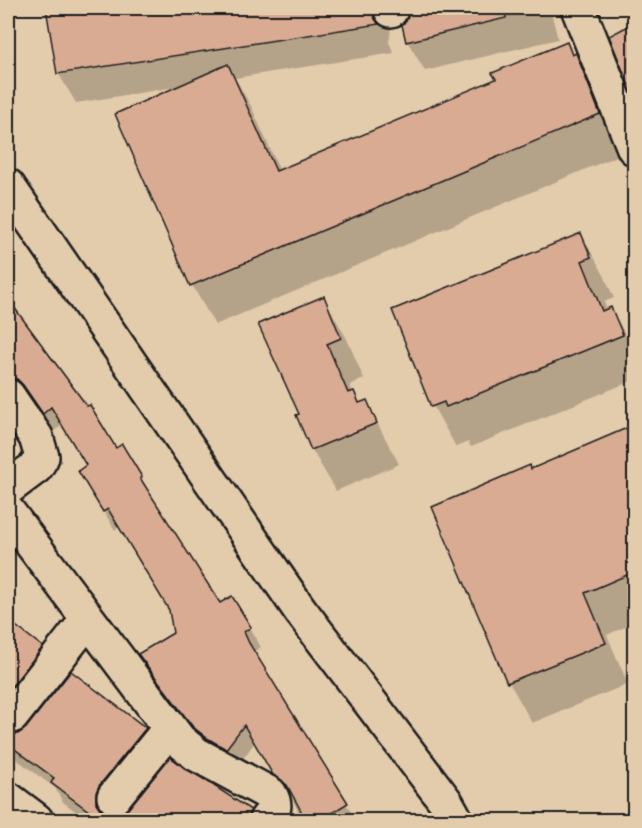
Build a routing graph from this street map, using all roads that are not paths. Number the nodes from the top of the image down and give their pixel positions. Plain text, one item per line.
1 (578, 8) edge
2 (632, 134) edge
3 (8, 186) edge
4 (8, 396) edge
5 (8, 488) edge
6 (8, 512) edge
7 (88, 619) junction
8 (12, 716) dead end
9 (170, 728) junction
10 (114, 797) dead end
11 (8, 799) edge
12 (36, 820) edge
13 (266, 820) edge
14 (456, 820) edge

1 - 2 street
3 - 14 street
4 - 5 street
6 - 7 street
7 - 8 street
7 - 9 street
9 - 10 street
9 - 13 street
11 - 12 street

